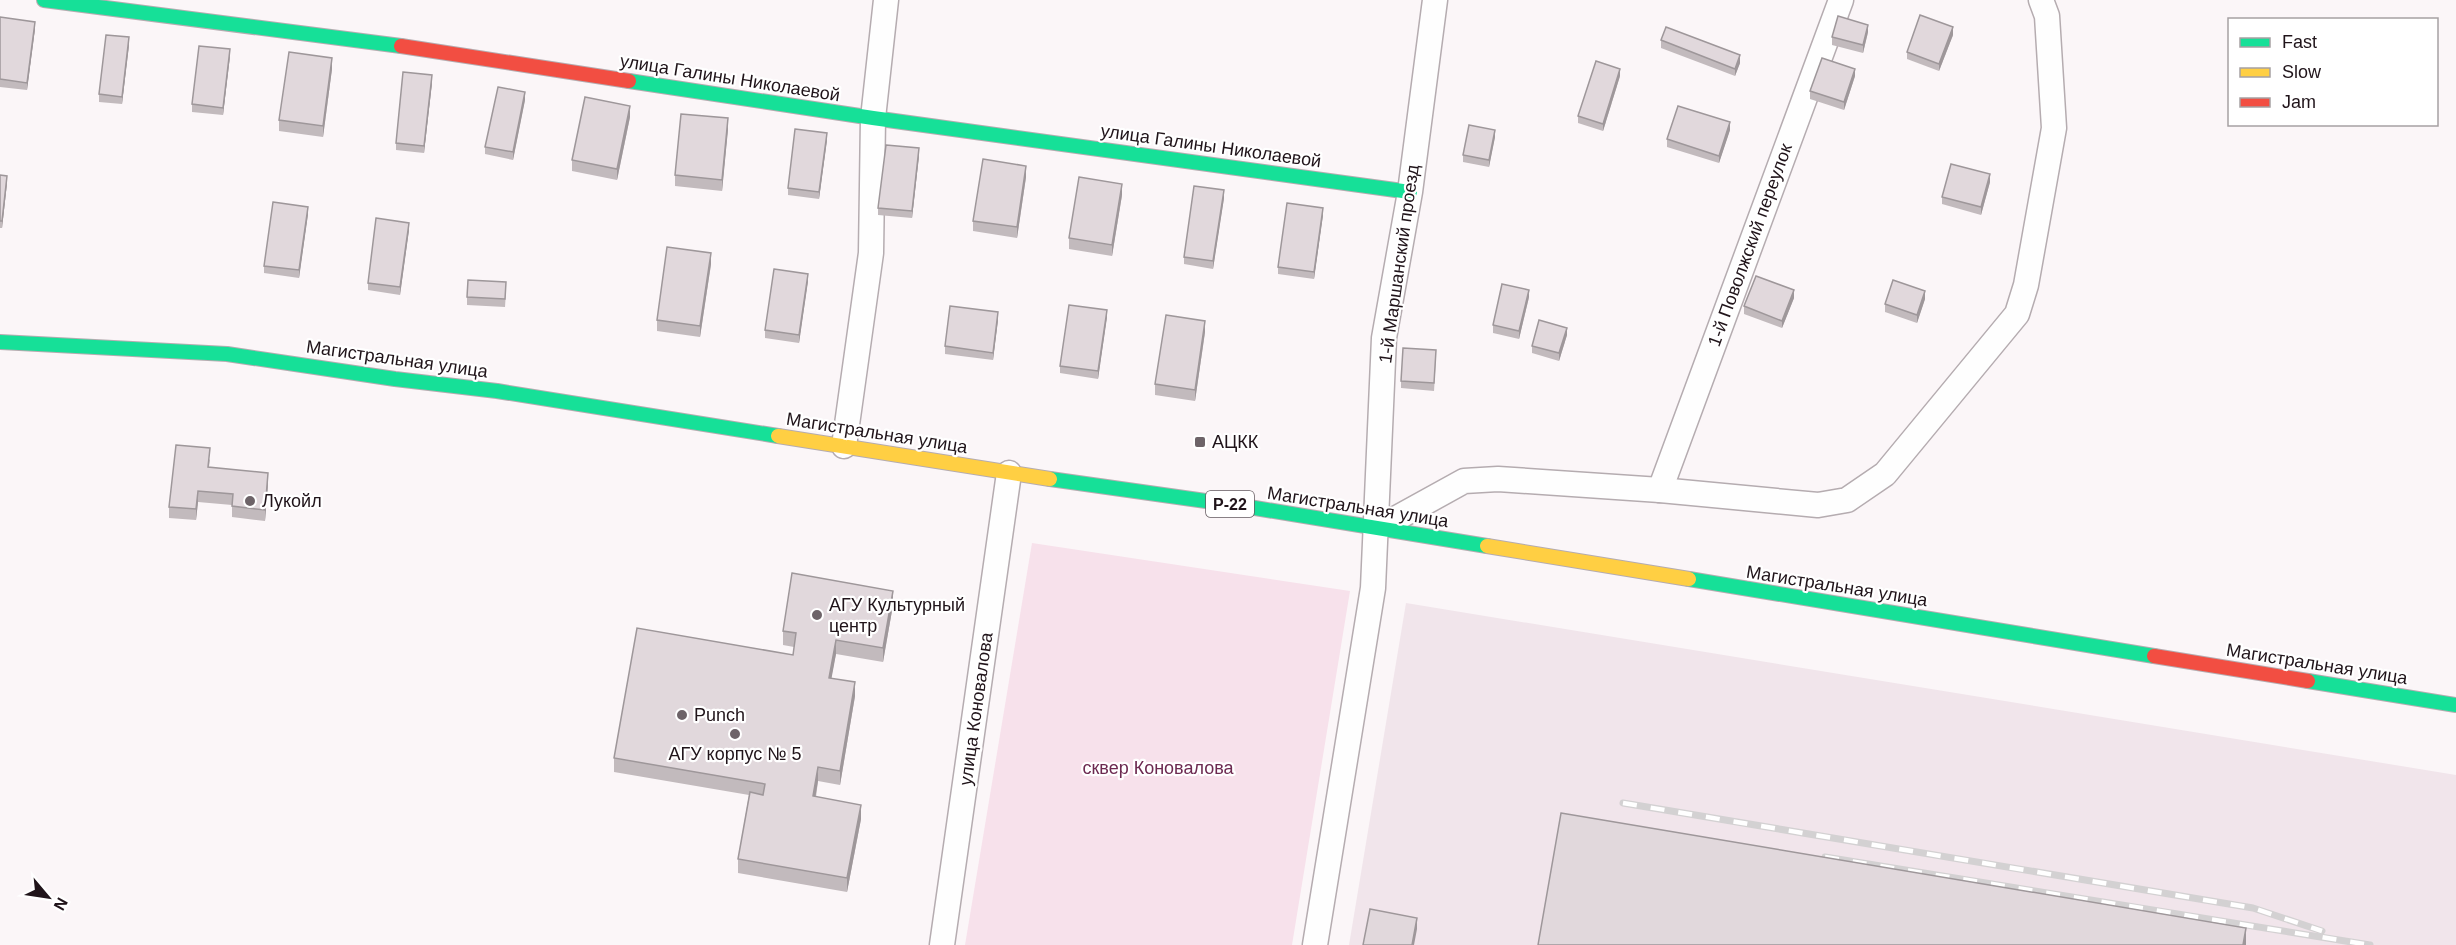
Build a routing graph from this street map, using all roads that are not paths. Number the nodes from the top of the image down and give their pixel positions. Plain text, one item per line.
1 (44, 0) edge
2 (886, 0) edge
3 (1435, 0) edge
4 (1841, 0) edge
5 (2041, 0) edge
6 (873, 118) junction
7 (1410, 192) junction
8 (0, 342) edge
9 (844, 446) junction
10 (1009, 473) junction
11 (1660, 490) junction
12 (1377, 529) junction
13 (2456, 705) edge
14 (942, 945) edge
15 (1315, 945) edge

1 - 6 main road, улица Галины Николаевой
2 - 6 street
3 - 7 street, 1-й Маршанский проезд
4 - 11 street, 1-й Поволжский переулок
5 - 11 street
6 - 7 main road, улица Галины Николаевой
6 - 9 street
7 - 12 street, 1-й Маршанский проезд
8 - 9 main road, Магистральная улица / Р-22
9 - 10 main road, Магистральная улица / Р-22
10 - 12 main road, Магистральная улица / Р-22
10 - 14 street, улица Коновалова
11 - 12 street
12 - 13 main road, Магистральная улица / Р-22
12 - 15 street, 1-й Маршанский проезд

